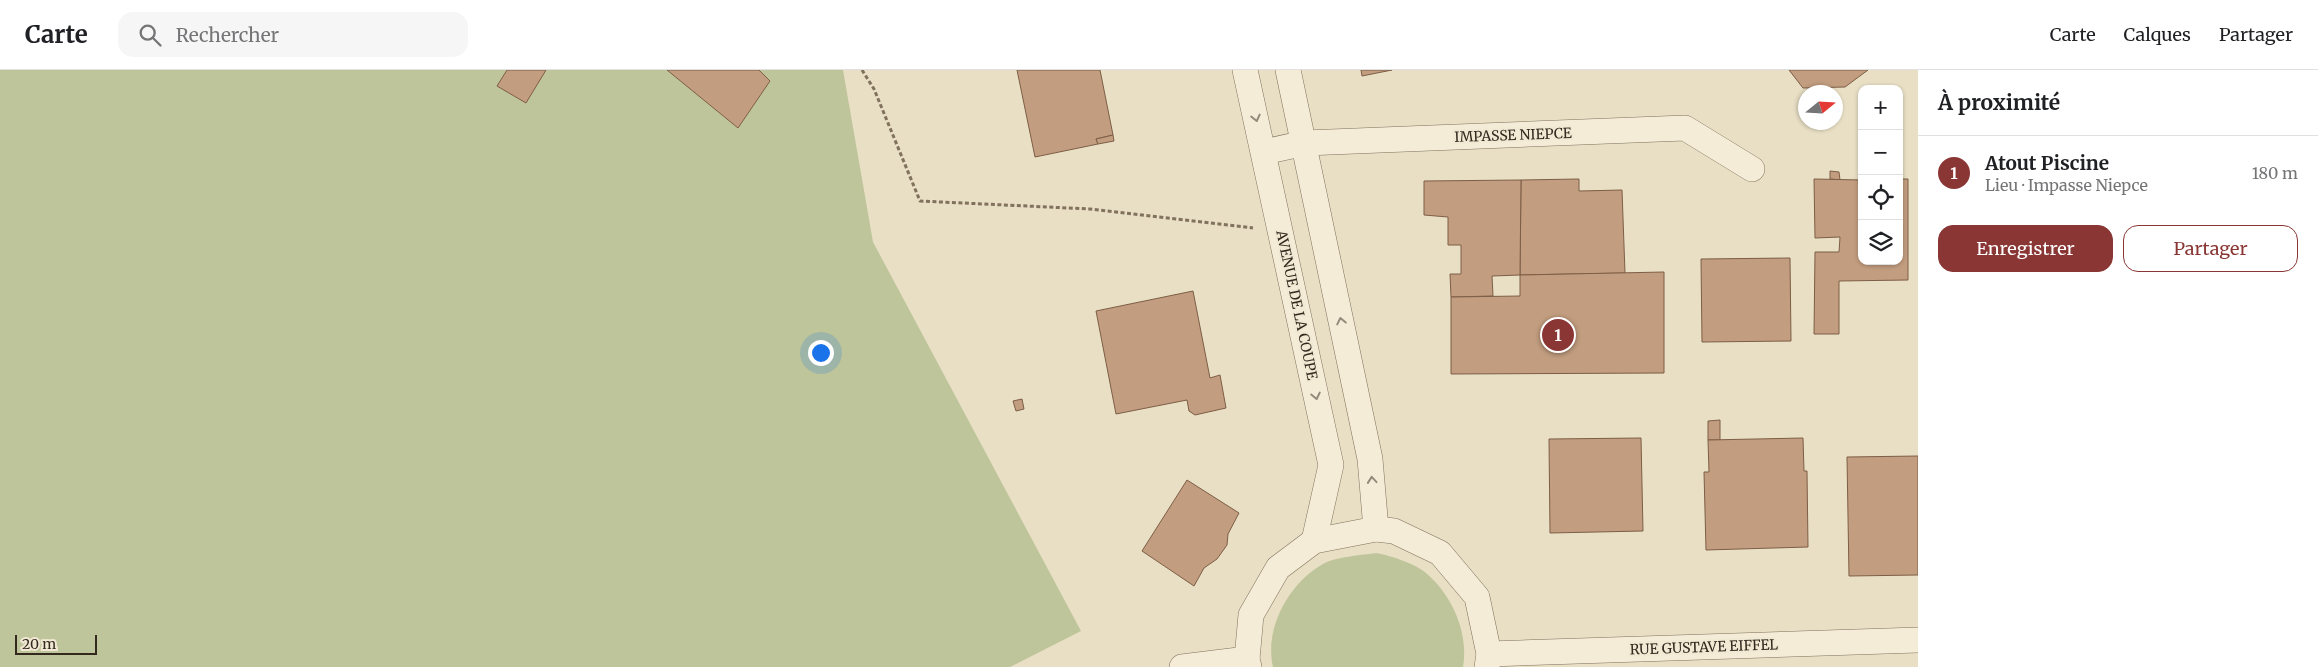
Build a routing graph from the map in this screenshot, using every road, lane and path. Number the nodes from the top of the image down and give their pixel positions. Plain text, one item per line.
1 (862, 70) edge
2 (1245, 70) edge
3 (1288, 70) edge
4 (1305, 144) junction
5 (1264, 152) junction
6 (1752, 170) dead end
7 (1281, 231) junction
8 (1376, 529) junction
9 (1314, 541) junction
10 (1918, 640) edge
11 (1488, 661) edge
12 (1248, 663) edge
13 (1182, 667) edge

1 - 7 path
2 -> 5 street, AVENUE DE LA COUPE
3 - 4 street
4 - 5 street, IMPASSE NIEPCE
4 - 6 street, IMPASSE NIEPCE
8 -> 4 street
5 - 7 street, AVENUE DE LA COUPE
7 -> 9 street, AVENUE DE LA COUPE
8 - 9 street
8 - 11 street
9 - 12 street
10 - 11 street, RUE GUSTAVE EIFFEL
12 - 13 street

